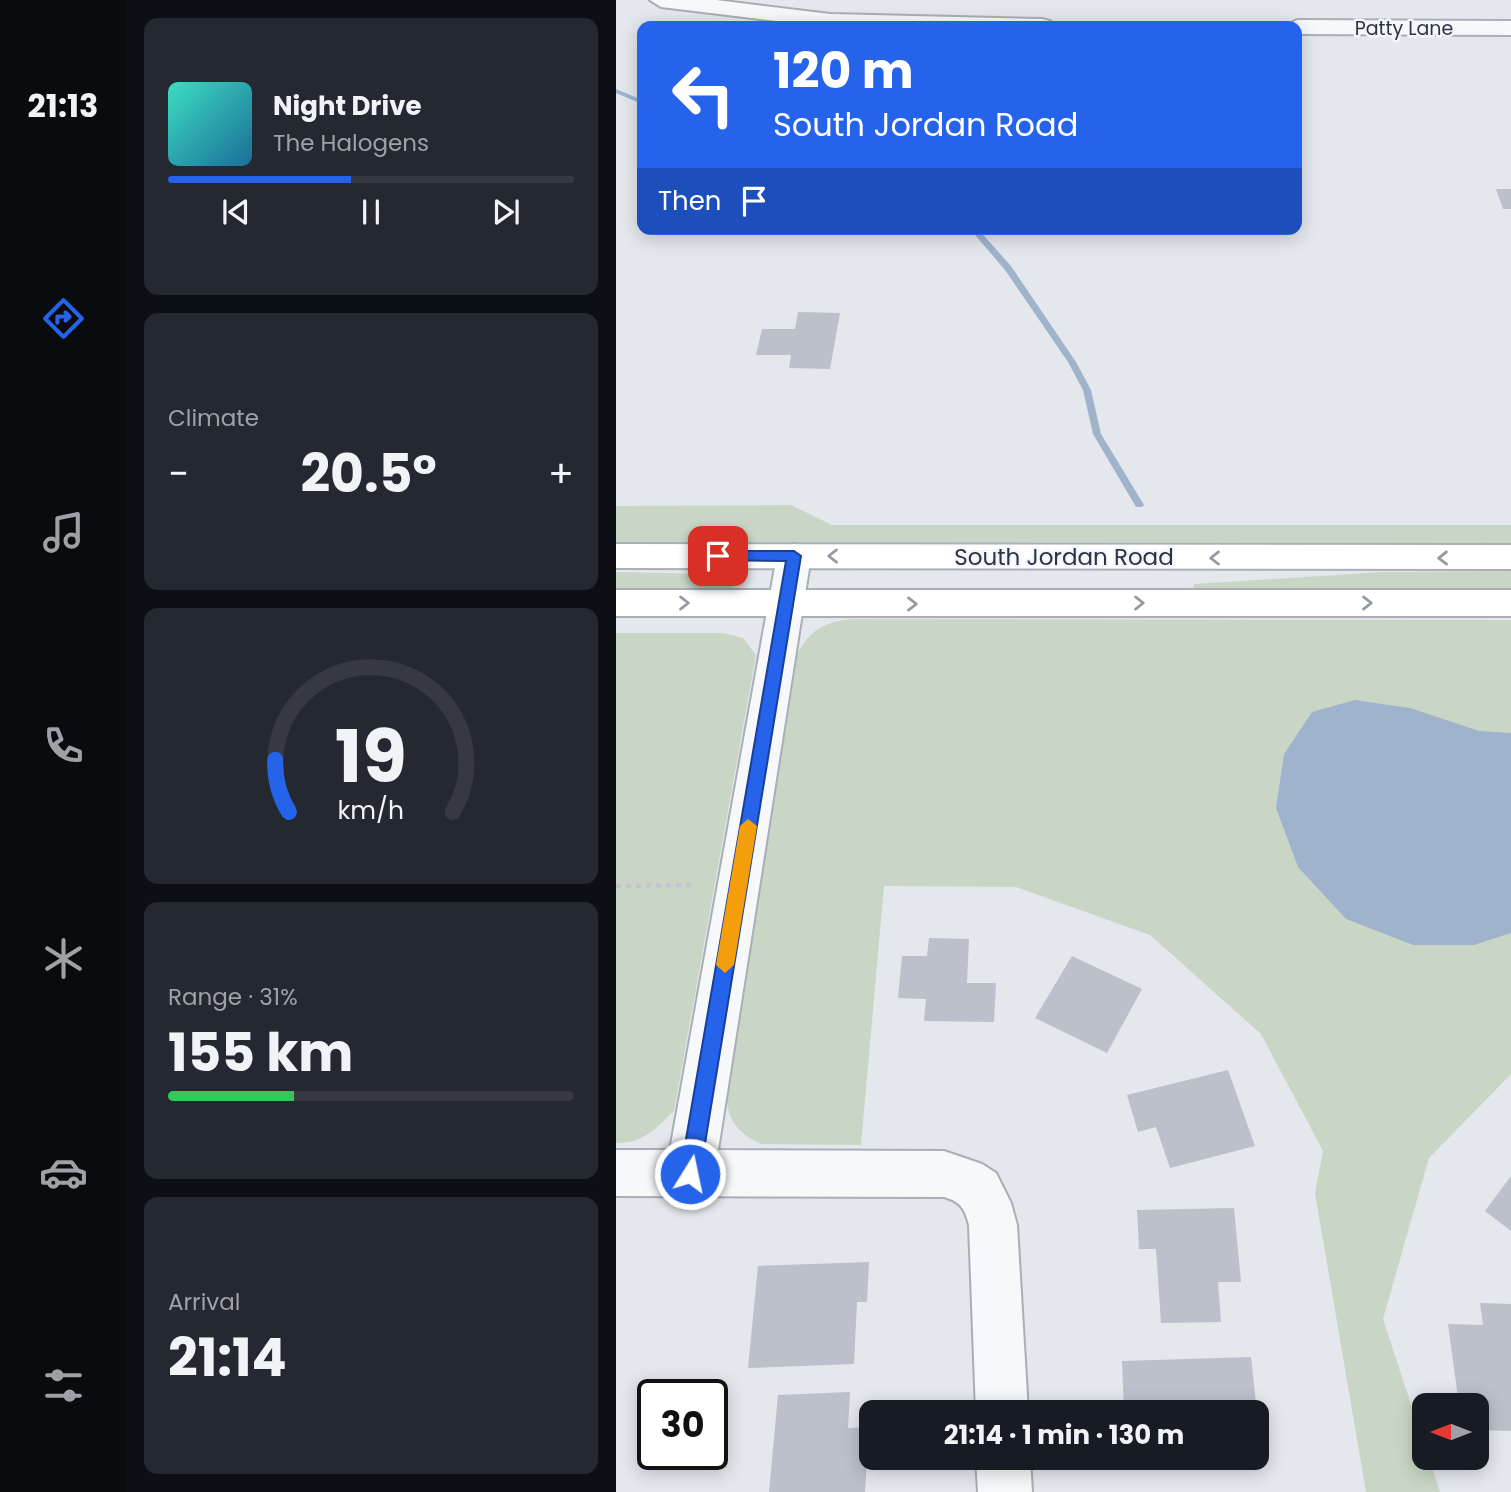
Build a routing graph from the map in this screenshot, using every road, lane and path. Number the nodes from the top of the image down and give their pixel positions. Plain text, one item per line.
1 (661, 0) edge
2 (830, 21) edge
3 (1302, 27) edge
4 (1511, 28) edge
5 (616, 556) edge
6 (794, 556) junction
7 (1511, 557) edge
8 (616, 603) edge
9 (1511, 603) edge
10 (786, 604) junction
11 (616, 886) edge
12 (696, 886) dead end
13 (616, 1173) edge
14 (690, 1174) junction
15 (1001, 1400) edge
16 (1004, 1470) edge
17 (1005, 1492) edge

1 - 2 street
3 - 4 street, Patty Lane
5 - 6 main road, South Jordan Road
7 -> 6 main road, South Jordan Road
6 - 10 street
8 -> 10 main road, South Jordan Road
10 -> 9 main road, South Jordan Road
10 - 14 street
11 - 12 path
13 - 14 street
14 - 15 street
16 - 17 street

